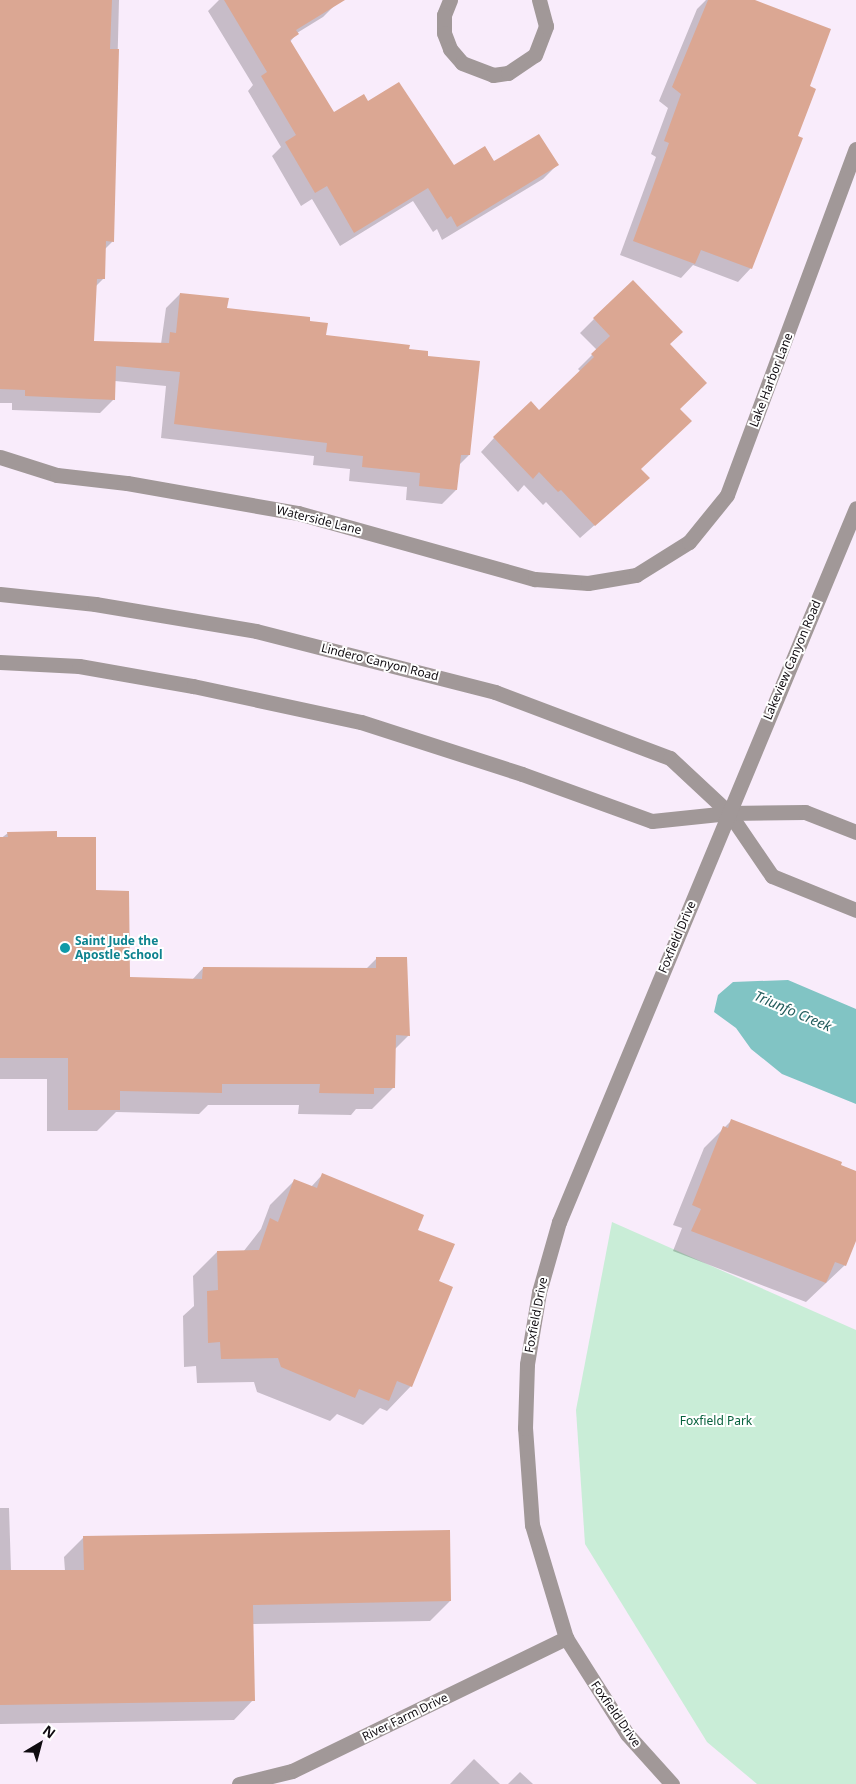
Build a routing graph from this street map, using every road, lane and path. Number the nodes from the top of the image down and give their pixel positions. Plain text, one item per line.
1 (450, 0) edge
2 (539, 0) edge
3 (856, 149) edge
4 (0, 457) edge
5 (856, 508) edge
6 (636, 575) joint
7 (0, 594) edge
8 (0, 662) edge
9 (729, 813) junction
10 (856, 832) edge
11 (856, 910) edge
12 (566, 1638) junction
13 (239, 1784) edge
14 (672, 1784) edge

1 - 2 street
3 - 6 street, Lake Harbor Lane
4 - 6 street, Waterside Lane
5 - 9 street, Lakeview Canyon Road
7 - 9 street, Lindero Canyon Road
8 - 9 street
9 - 10 street
9 - 11 street, Lindero Canyon Road
9 - 12 street, Foxfield Drive
12 - 13 street, River Farm Drive
12 - 14 street, Foxfield Drive

